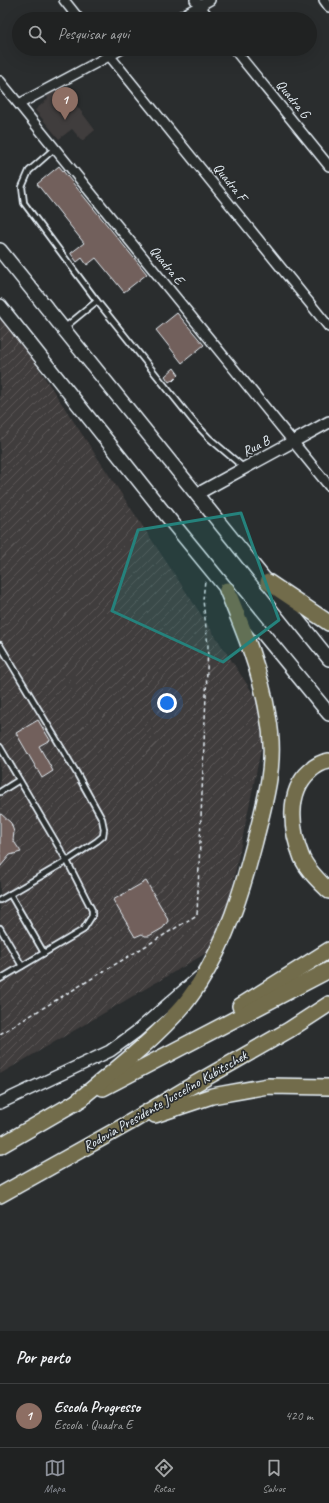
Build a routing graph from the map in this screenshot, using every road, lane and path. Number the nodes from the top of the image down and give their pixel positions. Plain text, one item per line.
1 (64, 0) edge
2 (210, 0) edge
3 (324, 0) edge
4 (197, 3) edge
5 (329, 7) edge
6 (73, 12) edge
7 (185, 12) edge
8 (204, 12) edge
9 (99, 56) edge
10 (109, 56) edge
11 (240, 56) edge
12 (0, 81) edge
13 (19, 104) junction
14 (55, 148) junction
15 (329, 166) edge
16 (0, 250) edge
17 (97, 301) junction
18 (0, 306) edge
19 (329, 327) edge
20 (63, 329) junction
21 (329, 422) edge
22 (293, 443) junction
23 (244, 469) junction
24 (329, 486) edge
25 (197, 494) junction
26 (206, 564) junction
27 (268, 582) junction
28 (227, 590) junction
29 (329, 623) edge
30 (0, 645) edge
31 (329, 659) edge
32 (329, 714) edge
33 (0, 747) edge
34 (329, 761) edge
35 (19, 780) junction
36 (0, 792) edge
37 (67, 861) junction
38 (329, 891) edge
39 (10, 894) junction
40 (0, 900) edge
41 (0, 928) edge
42 (329, 950) edge
43 (44, 953) junction
44 (22, 966) junction
45 (208, 970) junction
46 (329, 970) edge
47 (0, 979) edge
48 (329, 1004) edge
49 (329, 1014) edge
50 (221, 1026) junction
51 (289, 1030) junction
52 (0, 1034) edge
53 (329, 1087) edge
54 (0, 1103) edge
55 (75, 1103) junction
56 (129, 1123) junction
57 (0, 1146) edge
58 (0, 1196) edge

1 - 6 street
2 - 4 street
3 - 5 street
4 - 7 street
4 - 8 street
9 - 13 street
10 - 19 street, Quadra F
11 - 15 street, Quadra G
12 - 13 street, Quadra E
13 - 14 street, Quadra E
14 - 17 lane
14 - 22 street, Quadra E
16 - 20 main road
17 - 20 lane
17 - 23 lane
18 - 26 main road
20 - 25 main road
21 - 22 street, Rua B
22 - 23 street, Rua B
22 - 24 street, Quadra E
23 - 25 street, Rua B
25 - 27 main road
26 - 28 main road
26 - 52 path
27 - 29 highway
27 - 31 main road
28 - 32 main road
28 - 45 highway
30 - 37 lane
33 - 35 lane
34 - 38 highway
35 - 36 lane
35 - 37 lane
37 - 39 lane
37 - 43 lane
39 - 40 lane
39 - 43 lane
41 - 44 lane
42 - 50 highway
43 - 44 lane
44 - 47 lane
45 - 54 street
45 - 55 highway
46 - 50 highway
48 - 51 highway, Rodovia Presidente Juscelino Kubitschek
49 - 51 highway
50 - 55 highway
51 - 56 highway, Rodovia Presidente Juscelino Kubitschek
53 - 56 highway
55 - 57 highway
56 - 58 highway, Rodovia Presidente Juscelino Kubitschek

